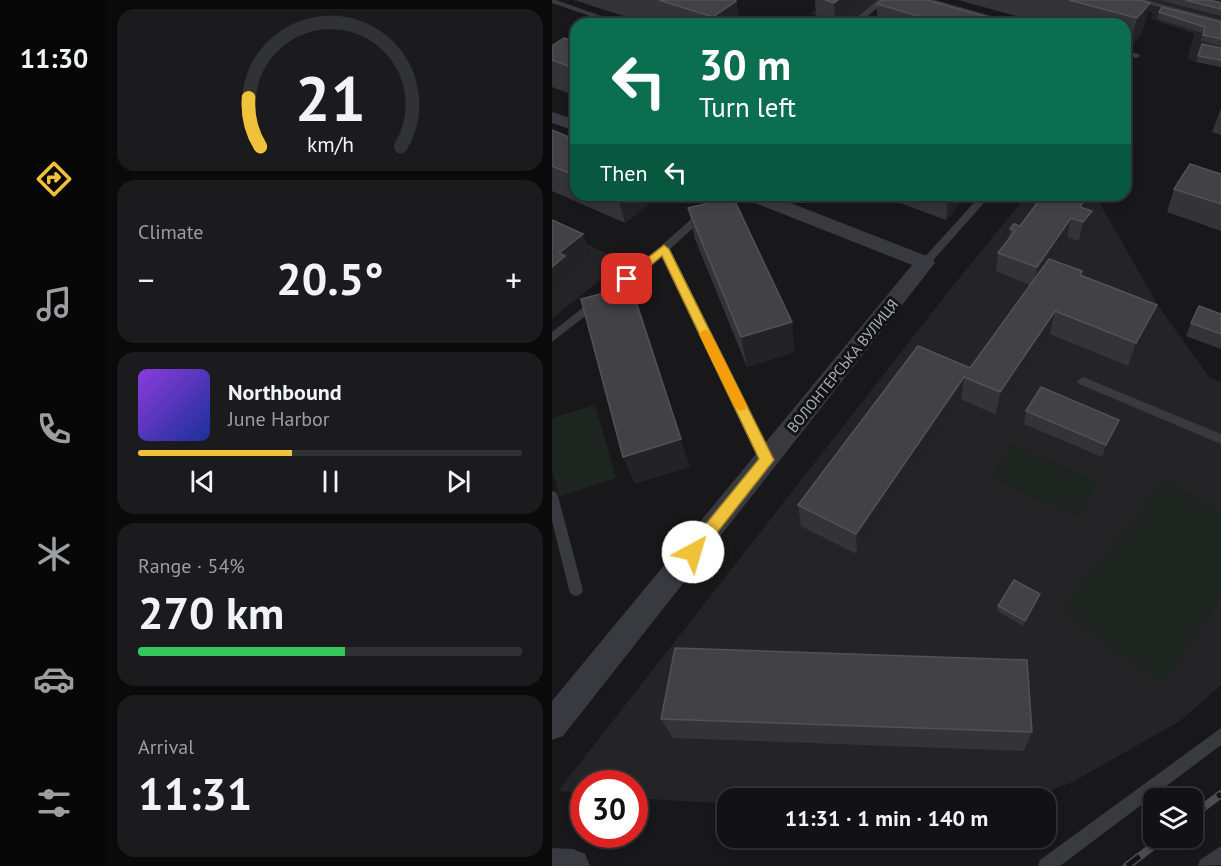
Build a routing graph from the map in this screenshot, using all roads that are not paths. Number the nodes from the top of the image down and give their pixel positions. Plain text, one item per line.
1 (883, 0) edge
2 (927, 0) edge
3 (1137, 0) edge
4 (552, 1) edge
5 (600, 18) edge
6 (860, 18) edge
7 (994, 18) edge
8 (1221, 22) edge
9 (1131, 55) edge
10 (1136, 56) dead end
11 (552, 117) edge
12 (570, 124) edge
13 (717, 201) edge
14 (767, 201) edge
15 (981, 201) edge
16 (664, 249) junction
17 (925, 263) junction
18 (552, 338) edge
19 (1083, 381) dead end
20 (1221, 439) edge
21 (767, 460) junction
22 (552, 496) edge
23 (576, 590) dead end
24 (552, 725) edge
25 (1221, 736) edge
26 (1221, 854) edge
27 (552, 865) edge
28 (573, 866) edge
29 (1046, 866) edge
30 (1206, 866) edge

1 - 6 lane
2 - 7 lane
3 - 8 lane
4 - 5 lane
9 - 10 lane
11 - 12 street
13 - 16 lane
14 - 17 street
15 - 17 lane
16 - 18 lane
16 - 21 lane
17 - 21 street, ВОЛОНТЕРСЬКА ВУЛИЦЯ
19 - 20 lane
21 - 24 street, ВОЛОНТЕРСЬКА ВУЛИЦЯ
22 - 23 lane
25 - 29 lane
26 - 30 lane
27 - 28 street

